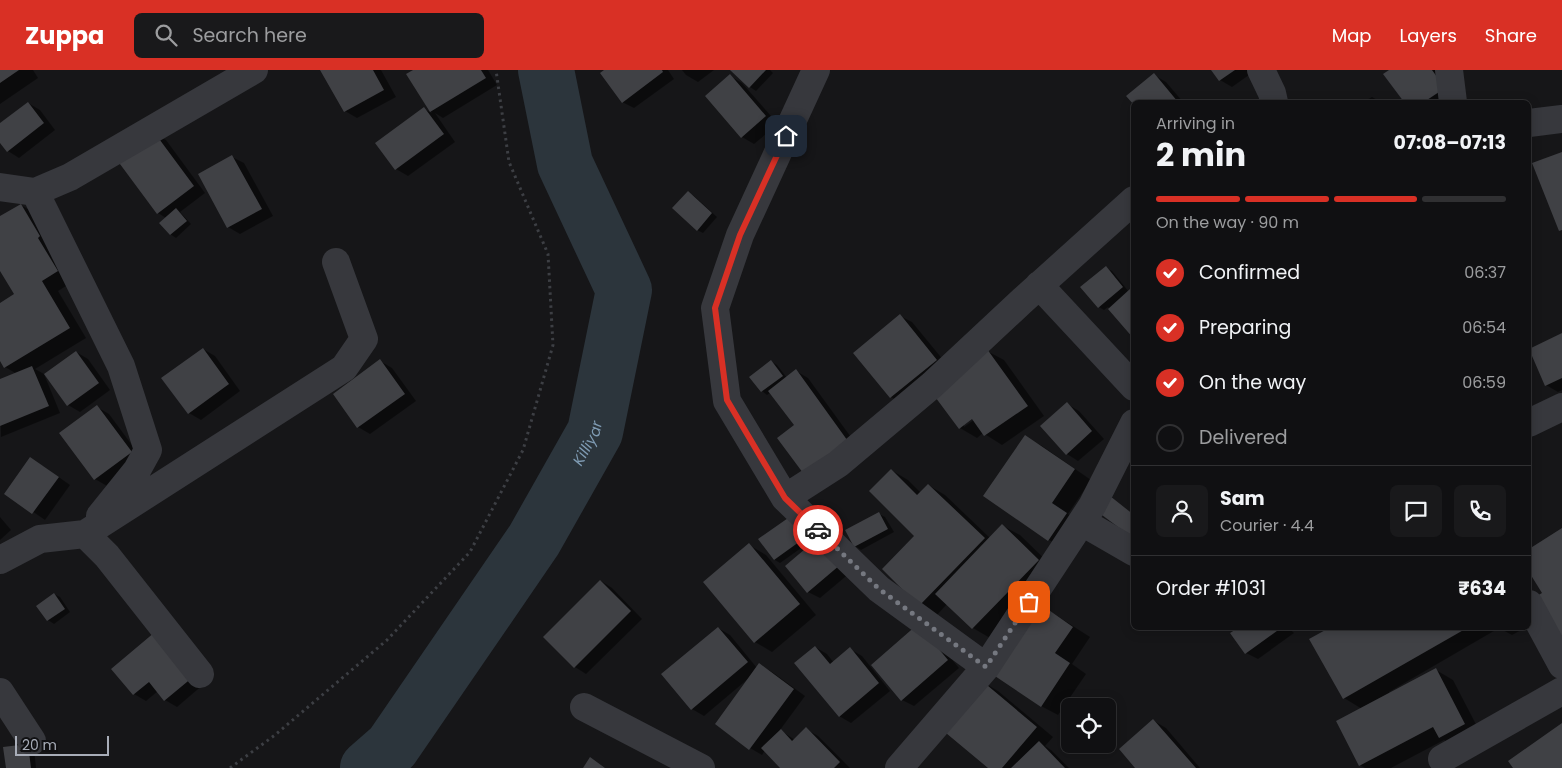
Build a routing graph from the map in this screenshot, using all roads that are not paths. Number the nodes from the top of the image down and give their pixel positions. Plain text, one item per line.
1 (254, 70) edge
2 (816, 70) edge
3 (1449, 70) edge
4 (1453, 100) edge
5 (1562, 119) edge
6 (1531, 123) edge
7 (0, 187) edge
8 (35, 192) junction
9 (1131, 203) edge
10 (336, 262) dead end
11 (1039, 285) junction
12 (1131, 384) edge
13 (1562, 407) edge
14 (1531, 423) edge
15 (1131, 429) edge
16 (785, 498) junction
17 (1082, 522) junction
18 (85, 534) junction
19 (1131, 550) edge
20 (0, 560) edge
21 (1531, 608) edge
22 (1562, 665) edge
23 (986, 667) junction
24 (200, 674) dead end
25 (1562, 691) edge
26 (0, 692) edge
27 (584, 707) dead end
28 (32, 741) dead end
29 (1442, 759) dead end
30 (701, 768) edge
31 (899, 768) edge

1 - 8 street
2 - 16 street
3 - 4 street
5 - 6 street
7 - 8 street
8 - 18 street
9 - 11 street
10 - 18 street
11 - 12 street
11 - 16 street
13 - 14 street
15 - 17 street
16 - 23 street
17 - 19 street
17 - 23 street
18 - 20 street
18 - 24 street
21 - 22 street
23 - 31 street
25 - 29 street
26 - 28 street
27 - 30 street

